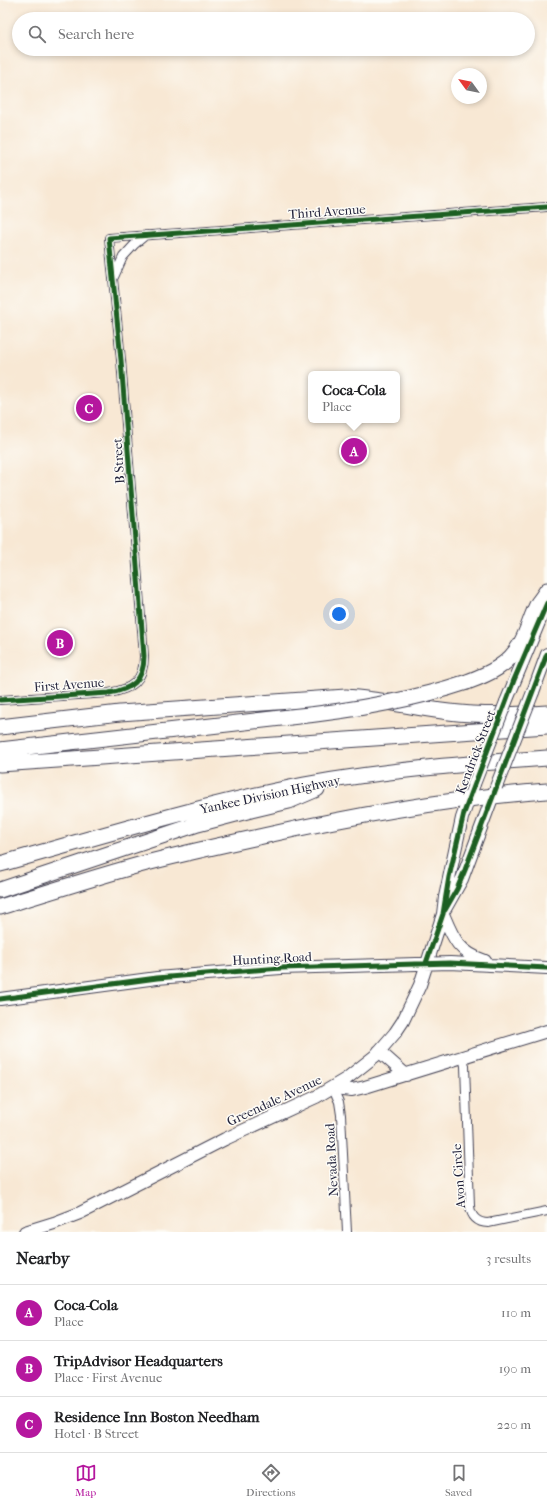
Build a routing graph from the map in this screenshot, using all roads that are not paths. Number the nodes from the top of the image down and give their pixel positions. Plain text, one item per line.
1 (547, 207) edge
2 (146, 235) junction
3 (109, 238) joint
4 (114, 278) junction
5 (547, 590) edge
6 (547, 603) edge
7 (547, 654) edge
8 (136, 682) joint
9 (0, 700) edge
10 (547, 713) edge
11 (547, 726) edge
12 (0, 727) edge
13 (0, 750) edge
14 (547, 758) edge
15 (0, 764) edge
16 (337, 779) junction
17 (472, 791) junction
18 (495, 791) junction
19 (547, 791) edge
20 (0, 864) edge
21 (0, 890) edge
22 (0, 907) edge
23 (443, 914) junction
24 (426, 963) junction
25 (495, 965) junction
26 (547, 968) edge
27 (0, 999) edge
28 (547, 1031) edge
29 (379, 1052) junction
30 (463, 1057) junction
31 (406, 1075) junction
32 (333, 1088) junction
33 (547, 1211) edge
34 (25, 1232) edge
35 (347, 1232) edge

1 - 2 street, Third Avenue
2 - 3 street, Third Avenue
2 - 4 street
3 - 4 street, B Street
4 - 8 street, B Street
5 - 13 highway, bridge
6 - 17 main road, Kendrick Street, bridge
7 - 18 main road, Kendrick Street, bridge
8 - 9 street, First Avenue
10 - 12 highway
11 - 15 highway
14 - 16 highway, Yankee Division Highway
16 - 20 highway, Yankee Division Highway
16 - 21 highway
17 - 18 highway
17 - 22 highway
17 - 23 main road, Kendrick Street
18 - 19 highway
18 - 23 main road, Kendrick Street
23 - 24 main road, Kendrick Street
23 - 25 main road
24 - 25 main road, Hunting Road
24 - 27 main road, Hunting Road
24 - 29 main road, Kendrick Street
25 - 26 main road, Hunting Road
28 - 30 main road, Greendale Avenue
29 - 31 main road
29 - 32 main road, Kendrick Street
30 - 31 main road, Greendale Avenue
30 - 33 street, Avon Circle
31 - 32 main road, Greendale Avenue
32 - 34 main road, Greendale Avenue
32 - 35 street, Nevada Road

